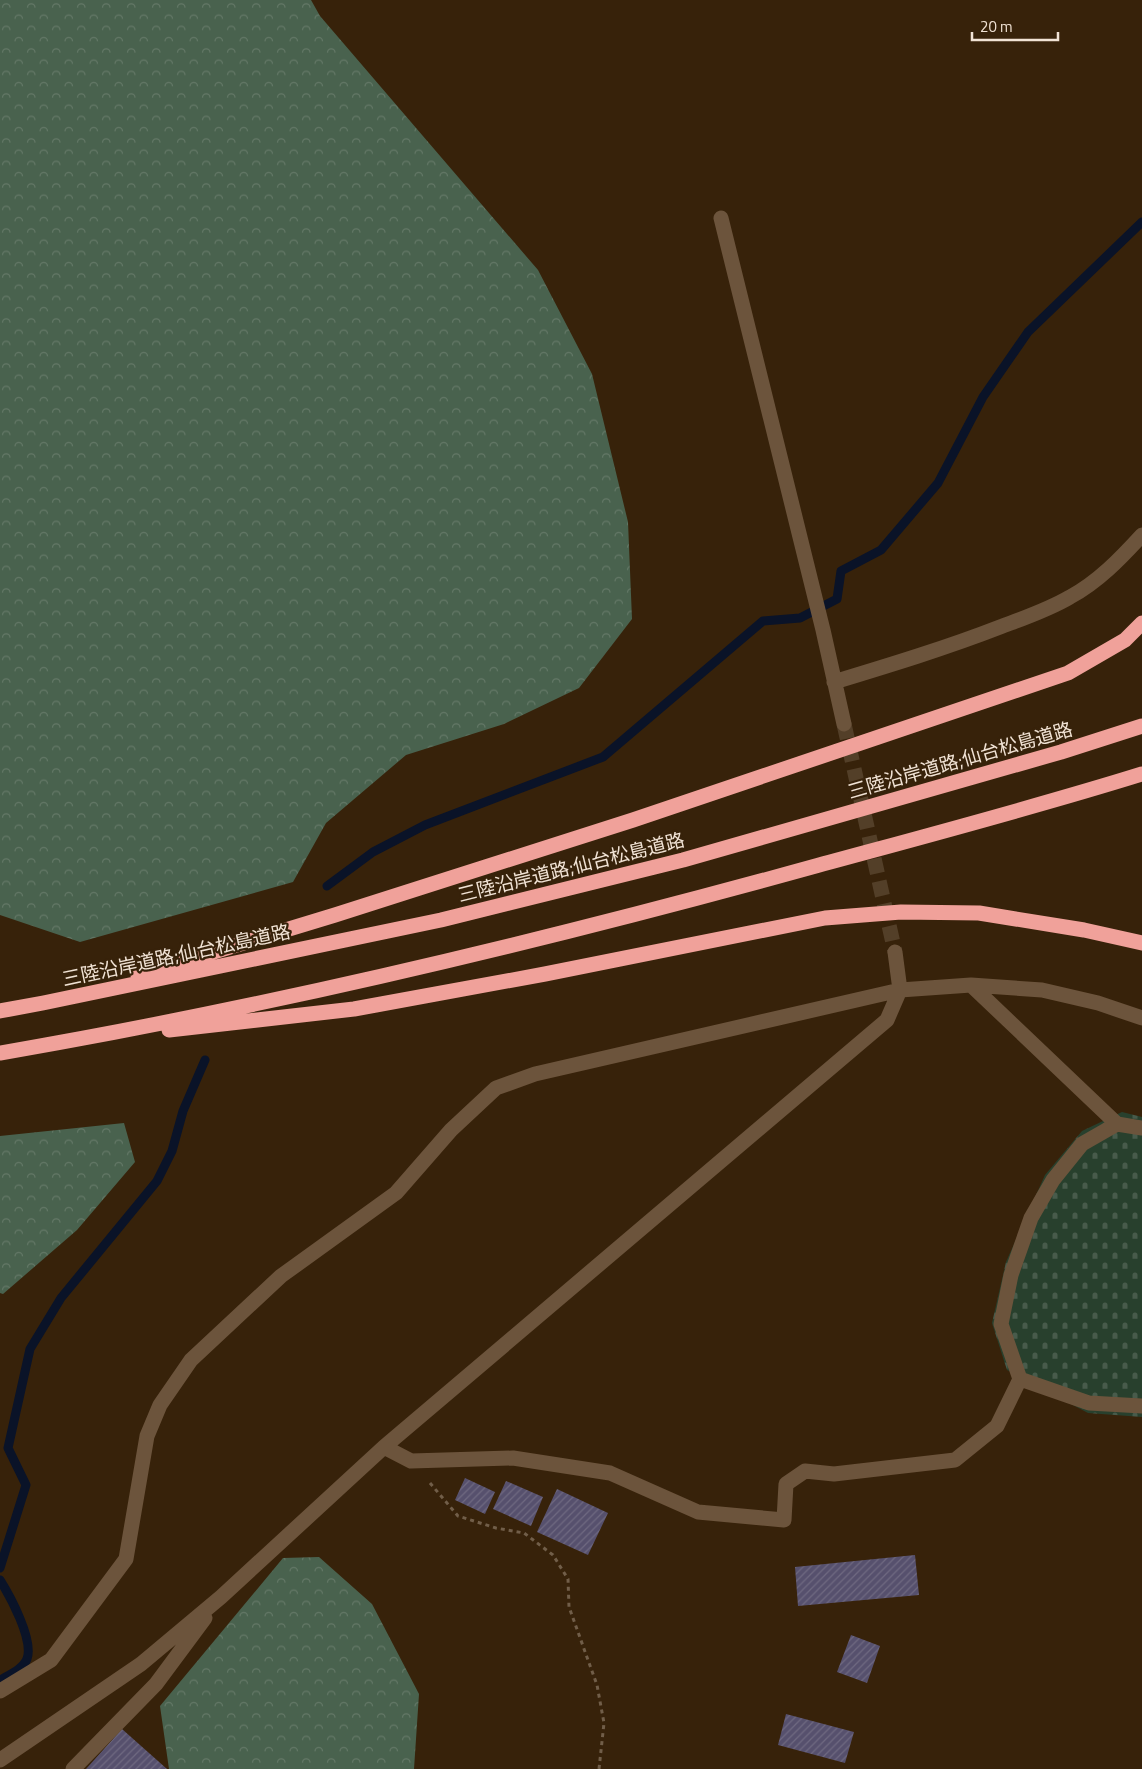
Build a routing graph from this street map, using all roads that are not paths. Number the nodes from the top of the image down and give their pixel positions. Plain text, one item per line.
1 (721, 218) dead end
2 (1142, 535) edge
3 (1142, 623) edge
4 (834, 682) junction
5 (844, 724) tunnel mouth
6 (1142, 726) edge
7 (1142, 774) edge
8 (1142, 943) edge
9 (895, 952) tunnel mouth
10 (970, 985) junction
11 (900, 990) junction
12 (43, 1003) junction
13 (0, 1011) edge
14 (1142, 1018) edge
15 (61, 1043) junction
16 (0, 1053) edge
17 (1117, 1124) junction
18 (1142, 1128) edge
19 (1020, 1378) junction
20 (1142, 1406) edge
21 (384, 1447) junction
22 (221, 1597) junction
23 (0, 1691) edge
24 (0, 1760) edge
25 (72, 1769) edge

1 - 4 street
2 - 4 street
3 - 12 highway
4 - 5 street
6 - 12 highway, 三陸沿岸道路;仙台松島道路
7 - 15 highway
8 - 15 highway
9 - 11 street
10 - 11 street
10 - 14 street
10 - 17 street
11 - 21 street
11 - 23 street
12 - 13 highway, 三陸沿岸道路;仙台松島道路
15 - 16 highway
17 - 18 street
17 - 19 street
19 - 20 street
19 - 21 street
21 - 22 street
22 - 24 street
22 - 25 street

